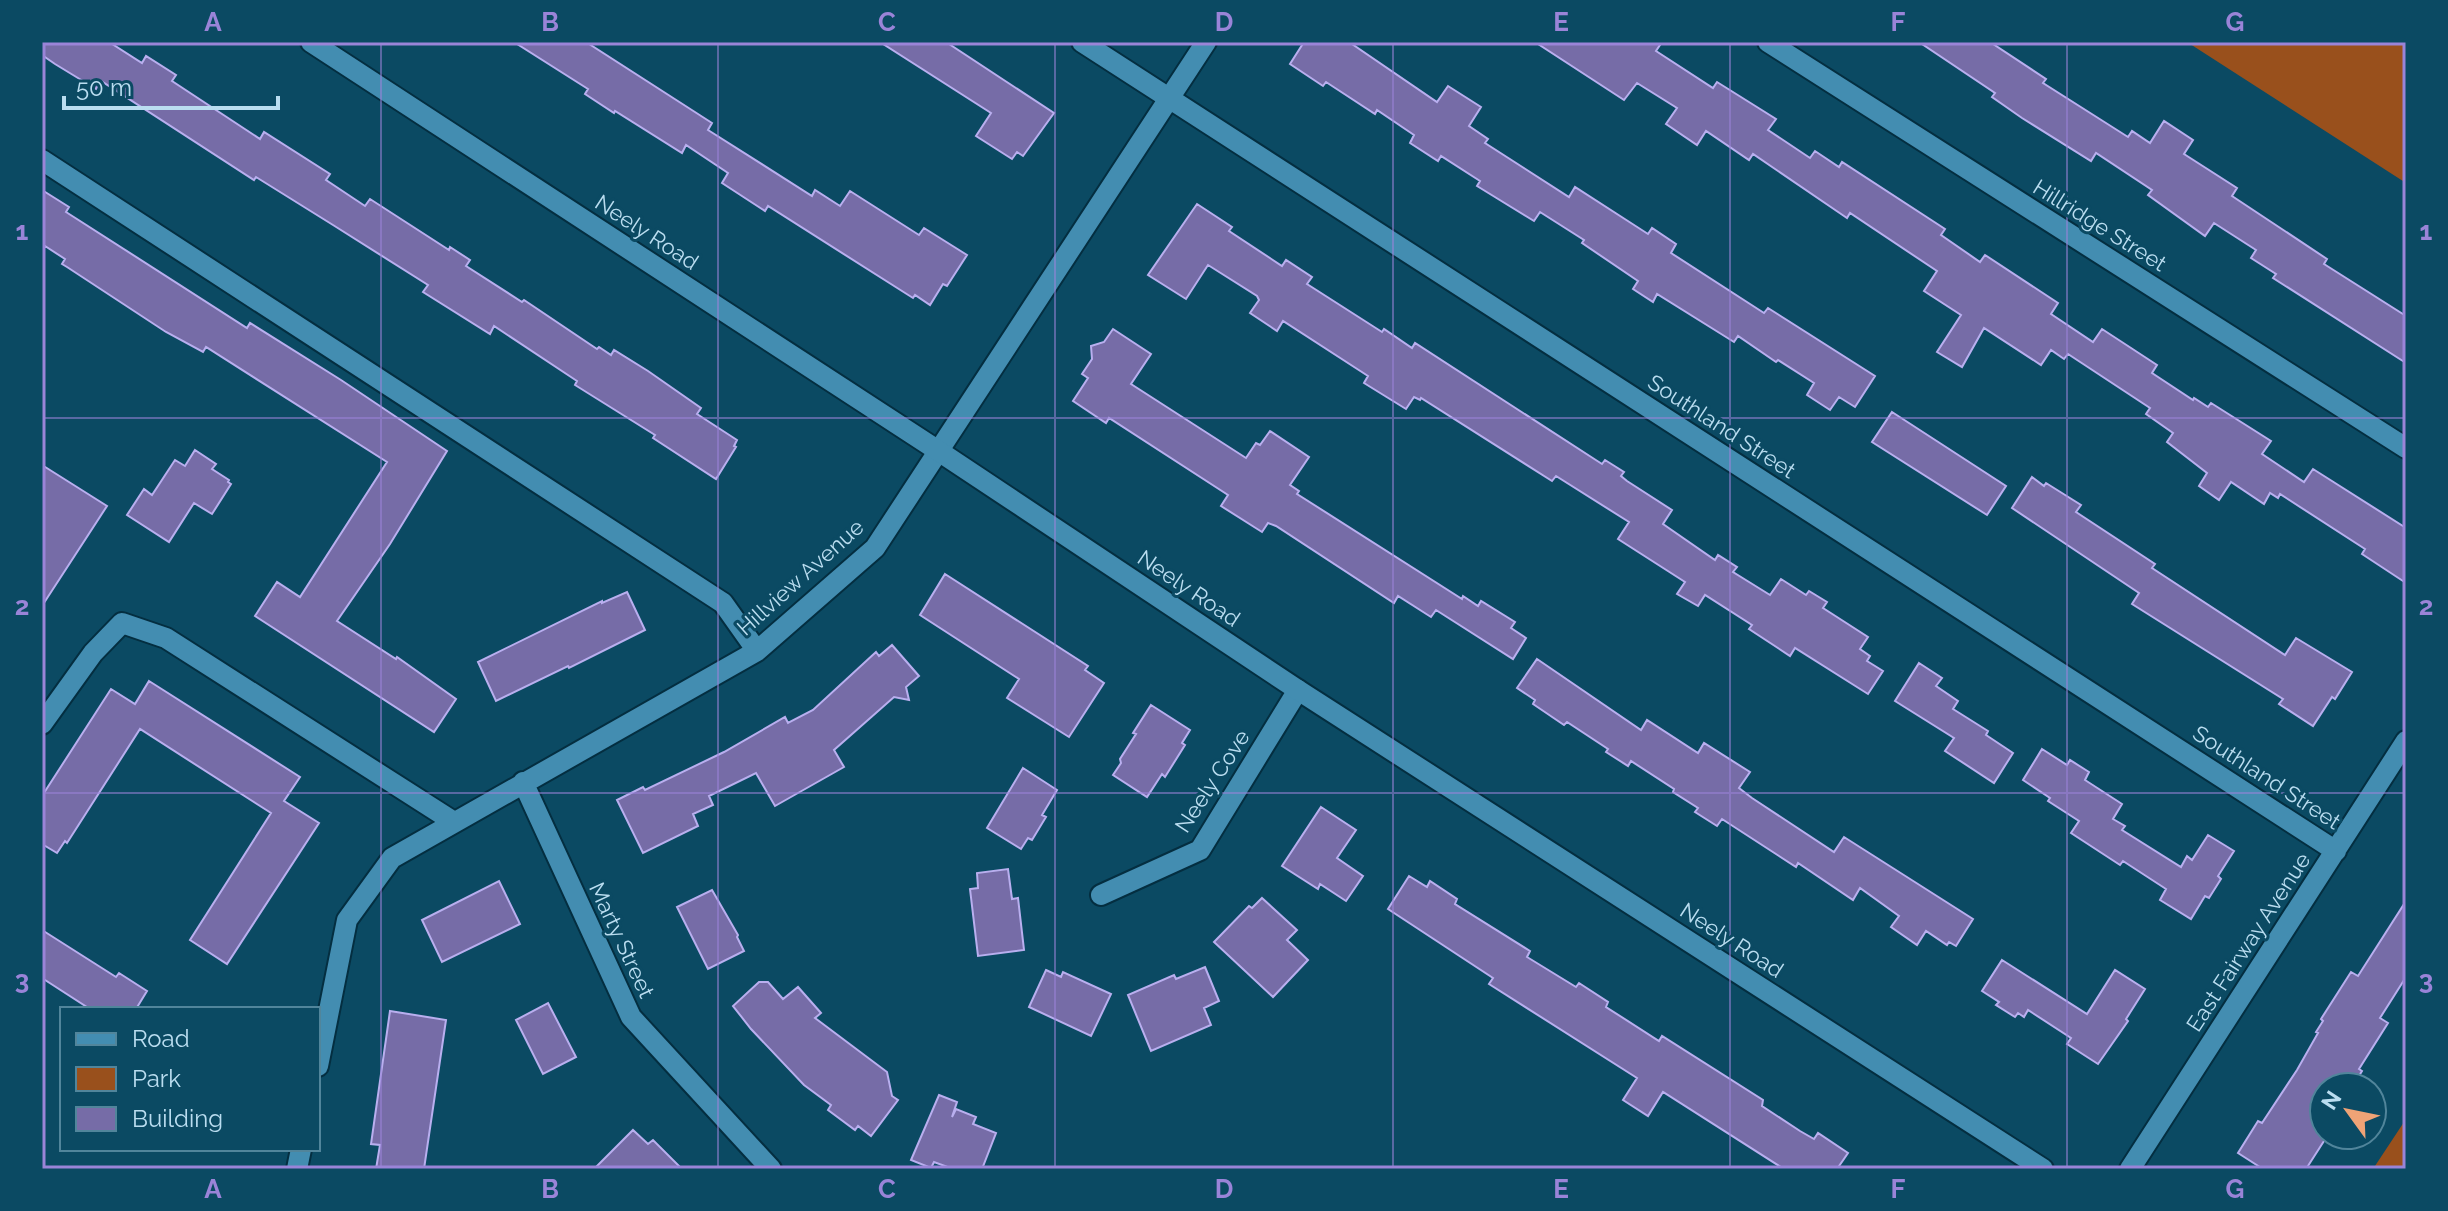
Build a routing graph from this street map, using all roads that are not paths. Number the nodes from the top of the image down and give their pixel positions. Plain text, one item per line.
1 (311, 42) edge
2 (1082, 42) edge
3 (1206, 42) edge
4 (1768, 42) edge
5 (1170, 99) junction
6 (42, 160) edge
7 (2406, 448) edge
8 (937, 450) junction
9 (757, 651) junction
10 (1298, 690) junction
11 (42, 724) edge
12 (2406, 741) edge
13 (523, 782) junction
14 (454, 822) junction
15 (2336, 851) junction
16 (1101, 895) dead end
17 (320, 1056) edge
18 (771, 1169) edge
19 (2043, 1169) edge
20 (2130, 1169) edge

1 - 8 street, Neely Road
2 - 5 street, Southland Street
3 - 5 street, Hillview Avenue
4 - 7 street, Hillridge Street
5 - 8 street, Hillview Avenue
5 - 15 street, Southland Street
6 - 9 street
8 - 9 street, Hillview Avenue
8 - 10 street, Neely Road
9 - 13 street, Hillview Avenue
10 - 16 street, Neely Cove
10 - 19 street, Neely Road
11 - 14 street
12 - 15 street, East Fairway Avenue
13 - 14 street, Hillview Avenue
13 - 18 street, Marty Street
14 - 17 street, Hillview Avenue
15 - 20 street, East Fairway Avenue

